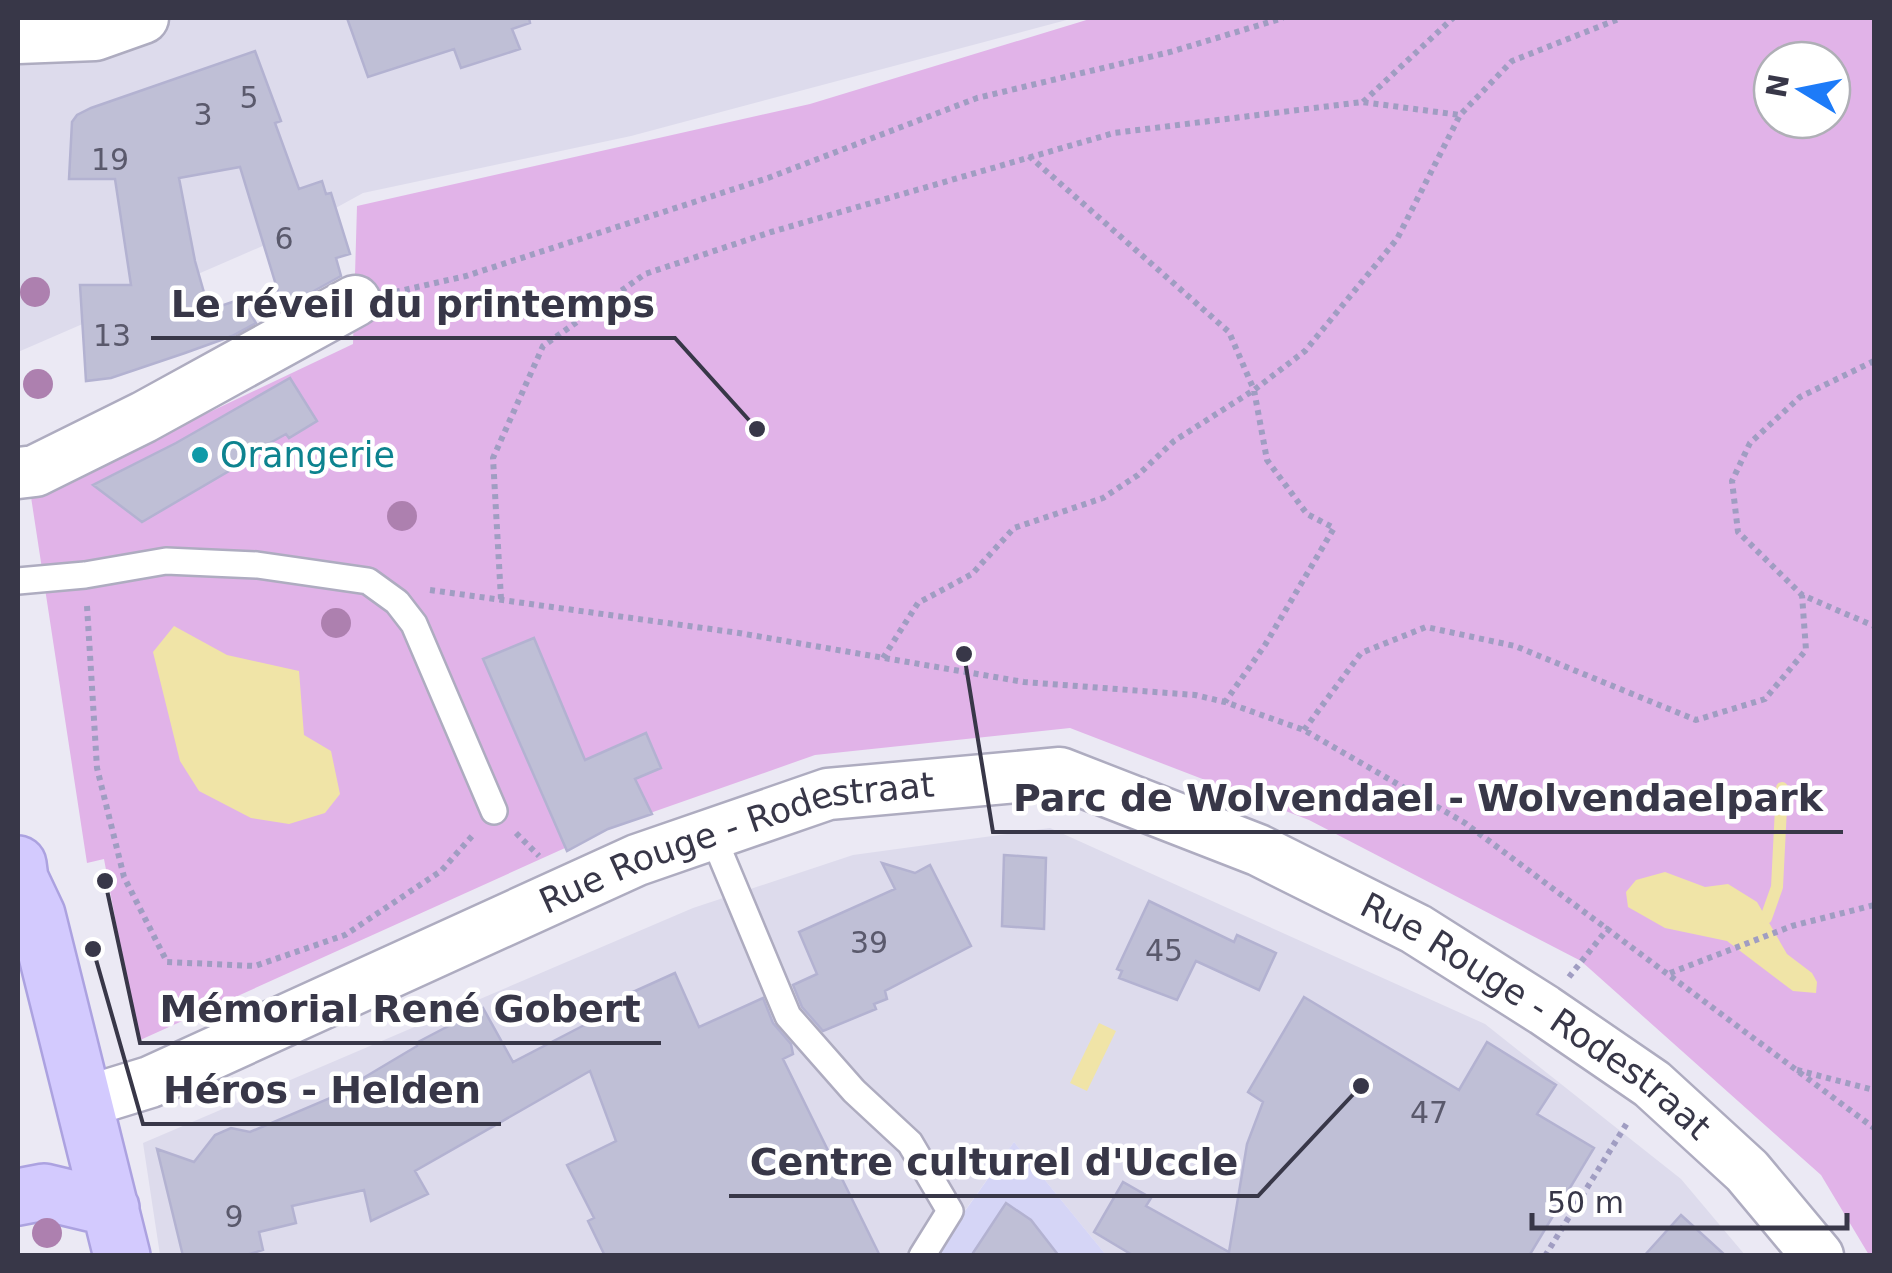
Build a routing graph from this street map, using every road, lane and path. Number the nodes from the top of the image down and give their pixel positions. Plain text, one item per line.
1 (143, 18) edge
2 (1283, 18) edge
3 (1454, 18) edge
4 (1620, 18) edge
5 (18, 38) edge
6 (1362, 102) junction
7 (1460, 115) junction
8 (1029, 156) junction
9 (355, 302) joint
10 (1874, 361) edge
11 (1254, 390) junction
12 (18, 473) edge
13 (85, 575) junction
14 (18, 581) edge
15 (1802, 595) junction
16 (501, 599) dead end
17 (1874, 626) edge
18 (882, 658) dead end
19 (1226, 702) dead end
20 (1304, 730) dead end
21 (494, 811) junction
22 (712, 834) junction
23 (18, 876) edge
24 (557, 897) junction
25 (1874, 905) edge
26 (1609, 927) dead end
27 (1669, 973) dead end
28 (1544, 1010) junction
29 (1791, 1068) dead end
30 (1652, 1084) junction
31 (1874, 1090) edge
32 (85, 1102) junction
33 (18, 1196) edge
34 (116, 1232) edge
35 (922, 1256) edge
36 (1544, 1256) edge
37 (1818, 1256) edge

1 - 5 street
2 - 9 path
3 - 6 path
4 - 7 path
6 - 7 path
6 - 8 path
7 - 11 path
8 - 11 path
8 - 16 path
9 - 12 street
10 - 15 path
11 - 18 path
11 - 19 path
13 - 14 lane
13 - 21 lane
13 - 21 path
15 - 17 path
15 - 20 path
21 - 24 path
22 - 24 street, Rue Rouge - Rodestraat
22 - 28 street, Rue Rouge - Rodestraat
22 - 35 lane
23 - 32 main road
24 - 32 street, Rue Rouge - Rodestraat
25 - 27 path
26 - 28 path
28 - 30 street, Rue Rouge - Rodestraat
29 - 31 path
30 - 36 path
30 - 37 street, Rue Rouge - Rodestraat
32 - 34 main road
33 - 34 main road

